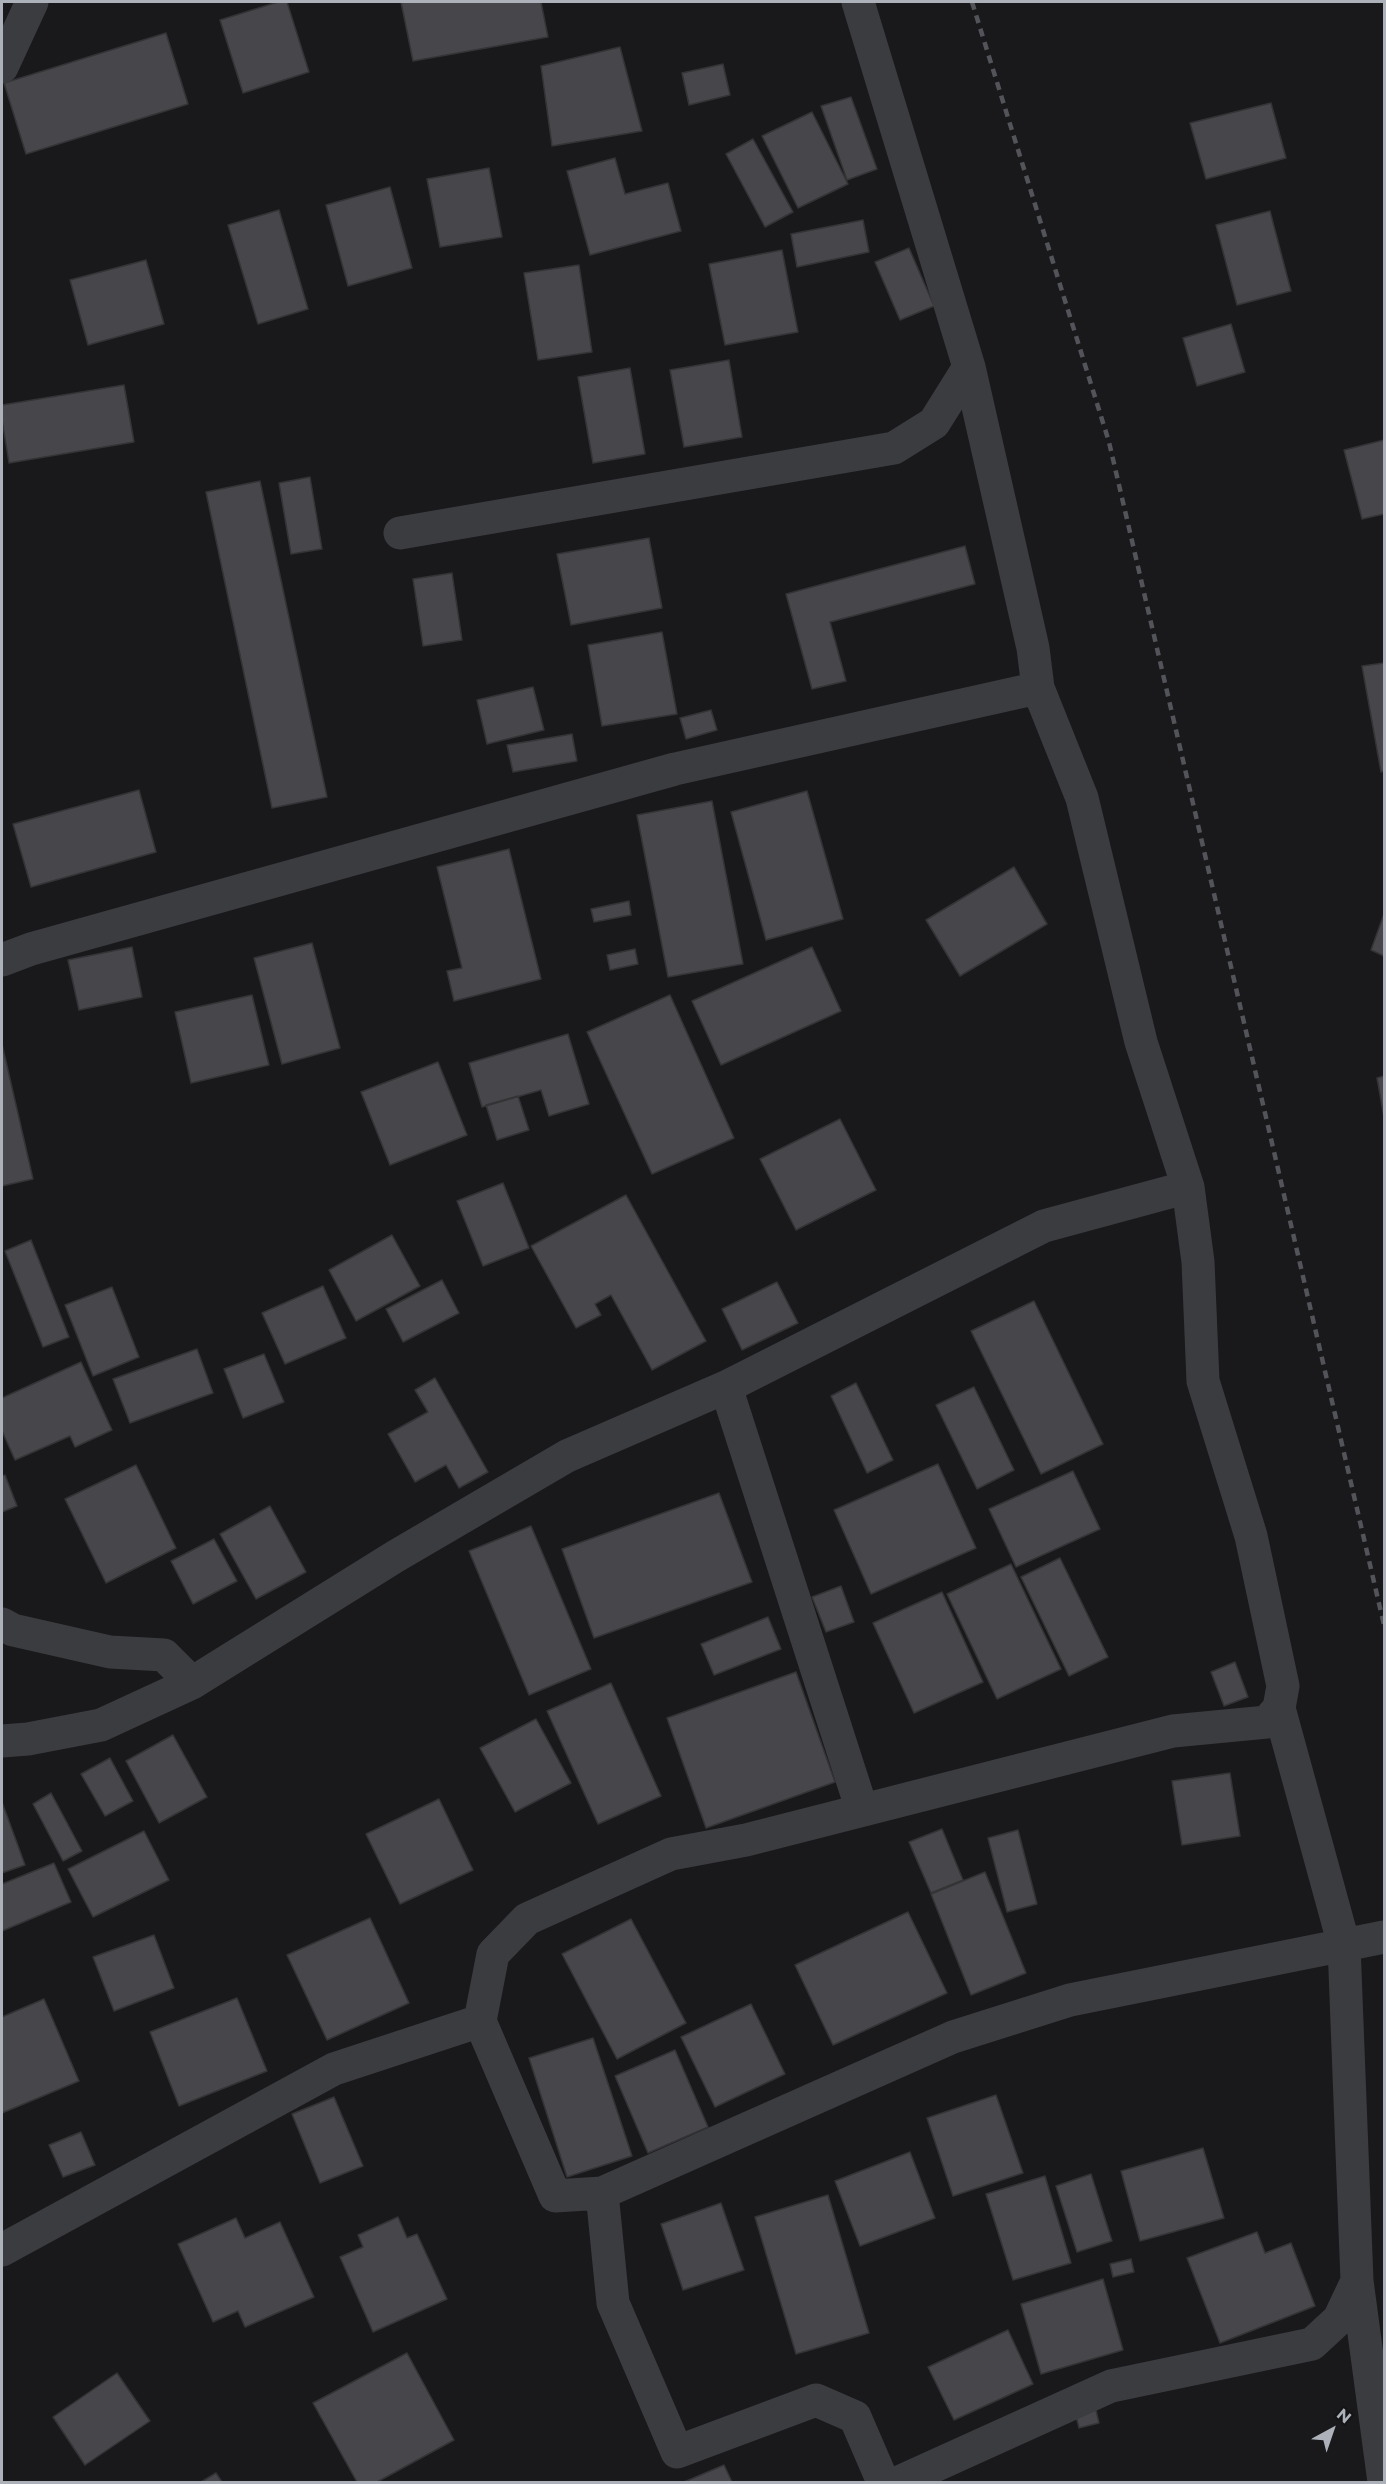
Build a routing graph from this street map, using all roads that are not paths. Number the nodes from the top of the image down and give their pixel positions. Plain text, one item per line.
1 (32, 2) edge
2 (858, 2) edge
3 (2, 67) edge
4 (969, 367) junction
5 (400, 534) dead end
6 (1038, 688) junction
7 (2, 960) edge
8 (1188, 1187) junction
9 (726, 1387) junction
10 (2, 1624) edge
11 (192, 1683) junction
12 (1279, 1708) junction
13 (2, 1741) edge
14 (862, 1810) junction
15 (1384, 1937) edge
16 (1344, 1945) junction
17 (480, 2021) junction
18 (602, 2193) junction
19 (2, 2250) edge
20 (1357, 2281) junction
21 (883, 2482) edge
22 (899, 2482) edge
23 (1384, 2482) edge

1 - 3 street
2 - 4 street
4 - 5 street
4 - 6 street
6 - 7 street
6 - 8 street
8 - 9 street
8 - 12 street
9 - 11 street
9 - 14 street
10 - 11 street
11 - 13 street
12 - 14 street
12 - 16 street
14 - 17 street
15 - 16 street
16 - 18 street
16 - 20 street
17 - 18 street
17 - 19 street
18 - 21 street
20 - 22 street
20 - 23 street

